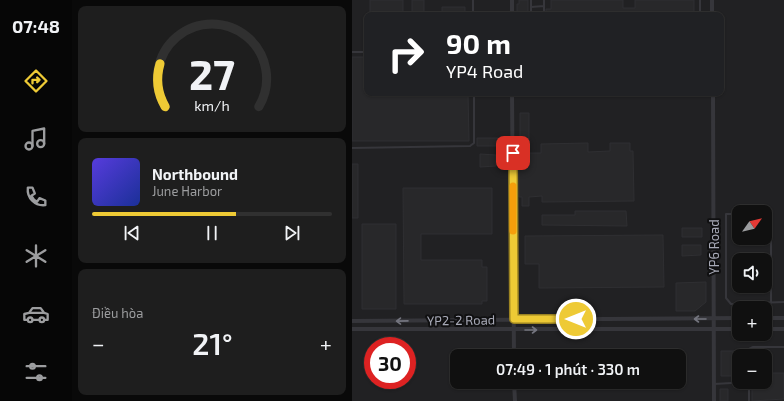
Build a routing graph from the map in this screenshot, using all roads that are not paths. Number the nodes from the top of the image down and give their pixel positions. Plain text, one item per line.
1 (473, 0) edge
2 (512, 0) edge
3 (531, 0) edge
4 (544, 0) edge
5 (700, 0) edge
6 (712, 0) edge
7 (544, 6) junction
8 (531, 7) junction
9 (474, 12) edge
10 (512, 12) edge
11 (531, 12) edge
12 (544, 12) edge
13 (700, 12) edge
14 (712, 12) edge
15 (352, 52) edge
16 (364, 52) edge
17 (474, 96) edge
18 (512, 96) edge
19 (713, 96) edge
20 (352, 148) edge
21 (732, 214) edge
22 (771, 245) edge
23 (771, 301) edge
24 (784, 302) edge
25 (772, 303) edge
26 (732, 304) edge
27 (714, 318) junction
28 (732, 318) edge
29 (772, 318) edge
30 (784, 318) edge
31 (514, 319) junction
32 (352, 321) edge
33 (352, 329) edge
34 (732, 329) edge
35 (772, 329) edge
36 (784, 329) edge
37 (514, 330) junction
38 (714, 330) junction
39 (784, 347) edge
40 (514, 349) edge
41 (749, 349) edge
42 (732, 383) edge
43 (714, 384) junction
44 (514, 389) edge
45 (749, 389) edge
46 (515, 401) edge
47 (714, 401) edge
48 (750, 401) edge

1 - 9 lane
2 - 10 street
3 - 8 lane
4 - 7 lane
5 - 13 lane
6 - 14 street
7 - 8 lane
7 - 12 lane
8 - 11 lane
15 - 16 lane
17 - 20 lane
18 - 31 street
19 - 27 street, YP6 Road
21 - 26 lane
22 - 23 lane
24 - 25 lane
27 - 28 street, YP2-2 Road
27 -> 31 street, YP2-2 Road
27 - 38 street, YP6 Road
29 - 30 street
31 -> 32 street, YP2-2 Road
31 - 37 street
33 - 37 street, YP2-2 Road
34 - 38 street, YP2-2 Road
35 - 36 street
37 -> 38 street, YP2-2 Road
37 - 40 street
38 - 43 street, YP6 Road
39 - 41 lane
42 - 43 lane
43 - 47 street, YP6 Road
44 - 46 street
45 - 48 lane

